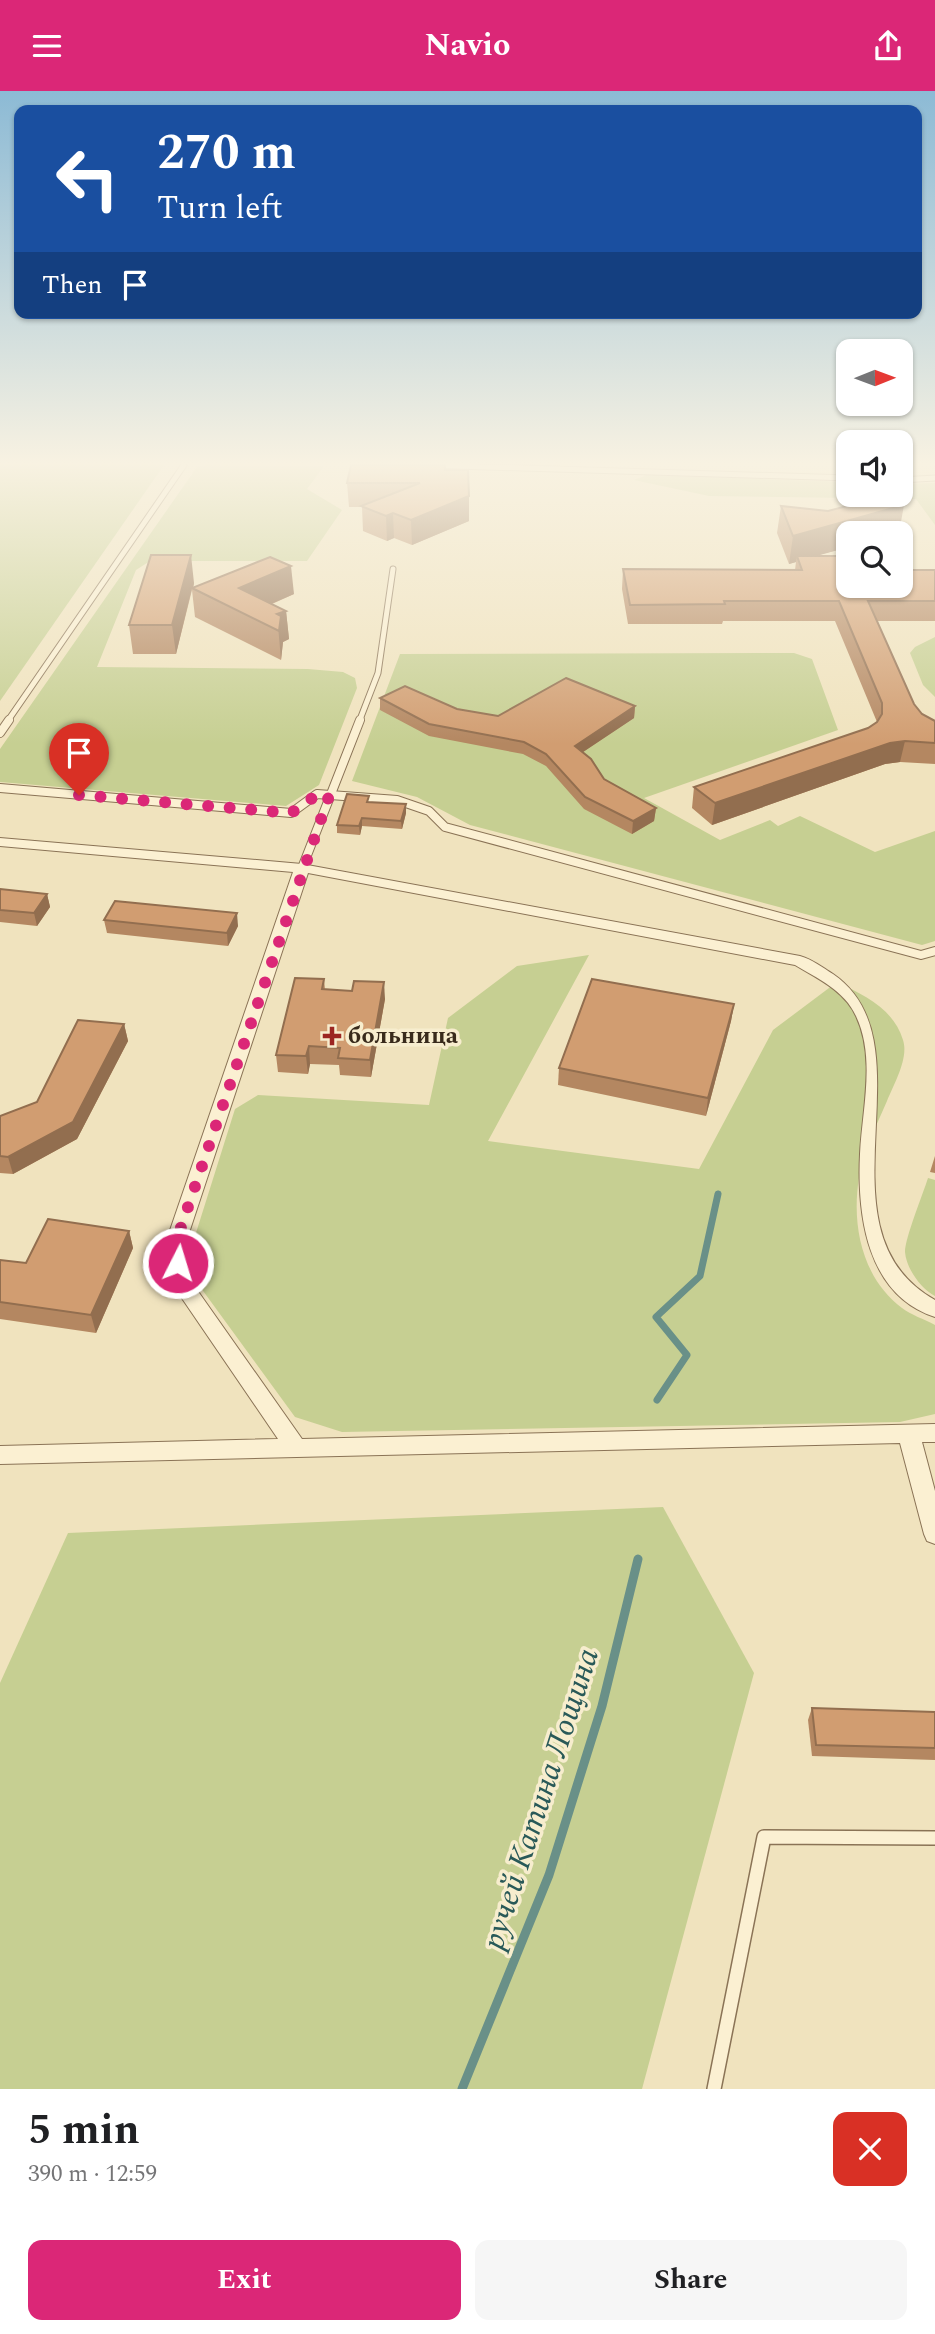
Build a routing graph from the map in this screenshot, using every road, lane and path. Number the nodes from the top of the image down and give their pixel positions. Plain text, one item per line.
1 (120, 558) edge
2 (393, 569) dead end
3 (0, 733) edge
4 (0, 788) edge
5 (329, 796) junction
6 (0, 842) edge
7 (302, 868) junction
8 (935, 951) edge
9 (856, 978) dead end
10 (889, 1135) dead end
11 (935, 1310) edge
12 (935, 1433) edge
13 (909, 1434) junction
14 (295, 1446) junction
15 (0, 1455) edge
16 (935, 1534) edge
17 (935, 1838) edge
18 (714, 2089) edge

1 - 3 lane
2 - 5 lane
4 - 5 lane
5 - 7 lane
5 - 8 lane
6 - 7 street
7 - 9 street
7 - 14 street
10 - 11 street
12 - 13 street
13 - 14 street
13 - 16 street
14 - 15 street
17 - 18 lane

